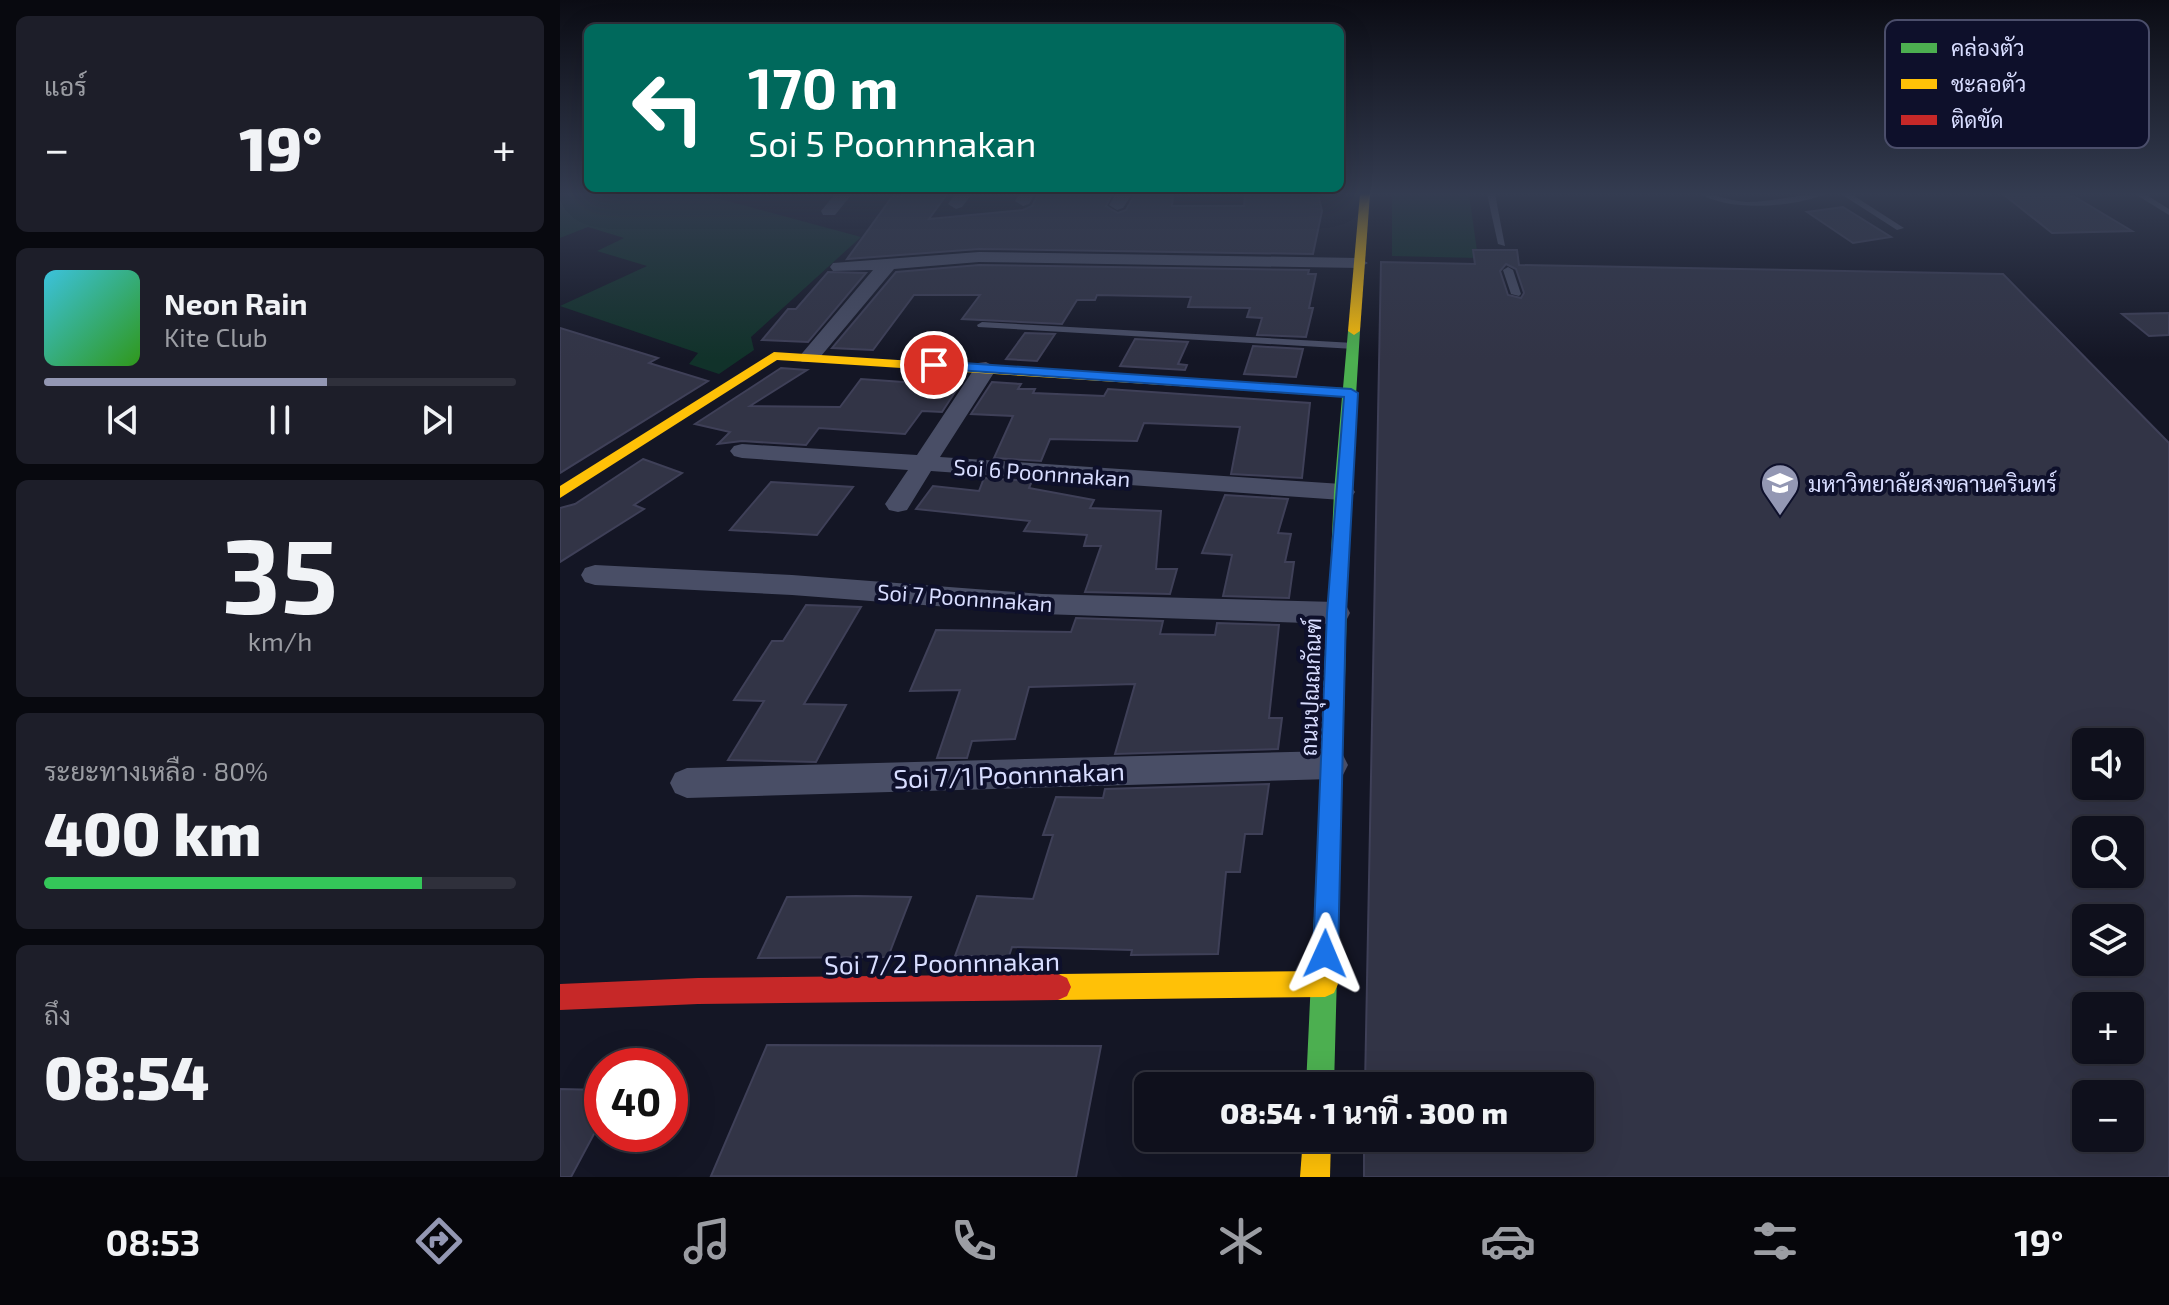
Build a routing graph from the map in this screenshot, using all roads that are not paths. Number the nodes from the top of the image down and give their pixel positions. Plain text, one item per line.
1 (1360, 249) edge
2 (890, 262) junction
3 (1359, 263) junction
4 (839, 267) dead end
5 (1508, 270) dead end
6 (1516, 294) dead end
7 (982, 325) dead end
8 (1354, 346) junction
9 (809, 358) junction
10 (986, 368) junction
11 (1351, 393) junction
12 (742, 451) dead end
13 (921, 464) junction
14 (1342, 492) junction
15 (560, 493) edge
16 (898, 504) dead end
17 (595, 575) dead end
18 (1336, 613) junction
19 (1331, 765) junction
20 (687, 783) dead end
21 (1325, 984) junction
22 (560, 997) edge
23 (1321, 1072) edge
24 (1316, 1152) edge
25 (1315, 1177) edge

1 - 3 street, ถนนปุณณกัณฑ์
2 - 3 street
2 - 4 street
2 - 9 street
3 - 8 street, ถนนปุณณกัณฑ์
5 - 6 lane
7 - 8 lane
8 - 11 street, ถนนปุณณกัณฑ์
9 - 10 street
9 - 15 street
10 - 11 street
10 - 13 street
11 - 14 street, ถนนปุณณกัณฑ์
12 - 13 street, Soi 6 Poonnnakan
13 - 14 street, Soi 6 Poonnnakan
13 - 16 street
14 - 18 street, ถนนปุณณกัณฑ์
17 - 18 street, Soi 7 Poonnnakan
18 - 19 street, ถนนปุณณกัณฑ์
19 - 20 street, Soi 7/1 Poonnnakan
19 - 21 street, ถนนปุณณกัณฑ์
21 - 22 street, Soi 7/2 Poonnnakan
21 - 23 street, ถนนปุณณกัณฑ์
24 - 25 street

